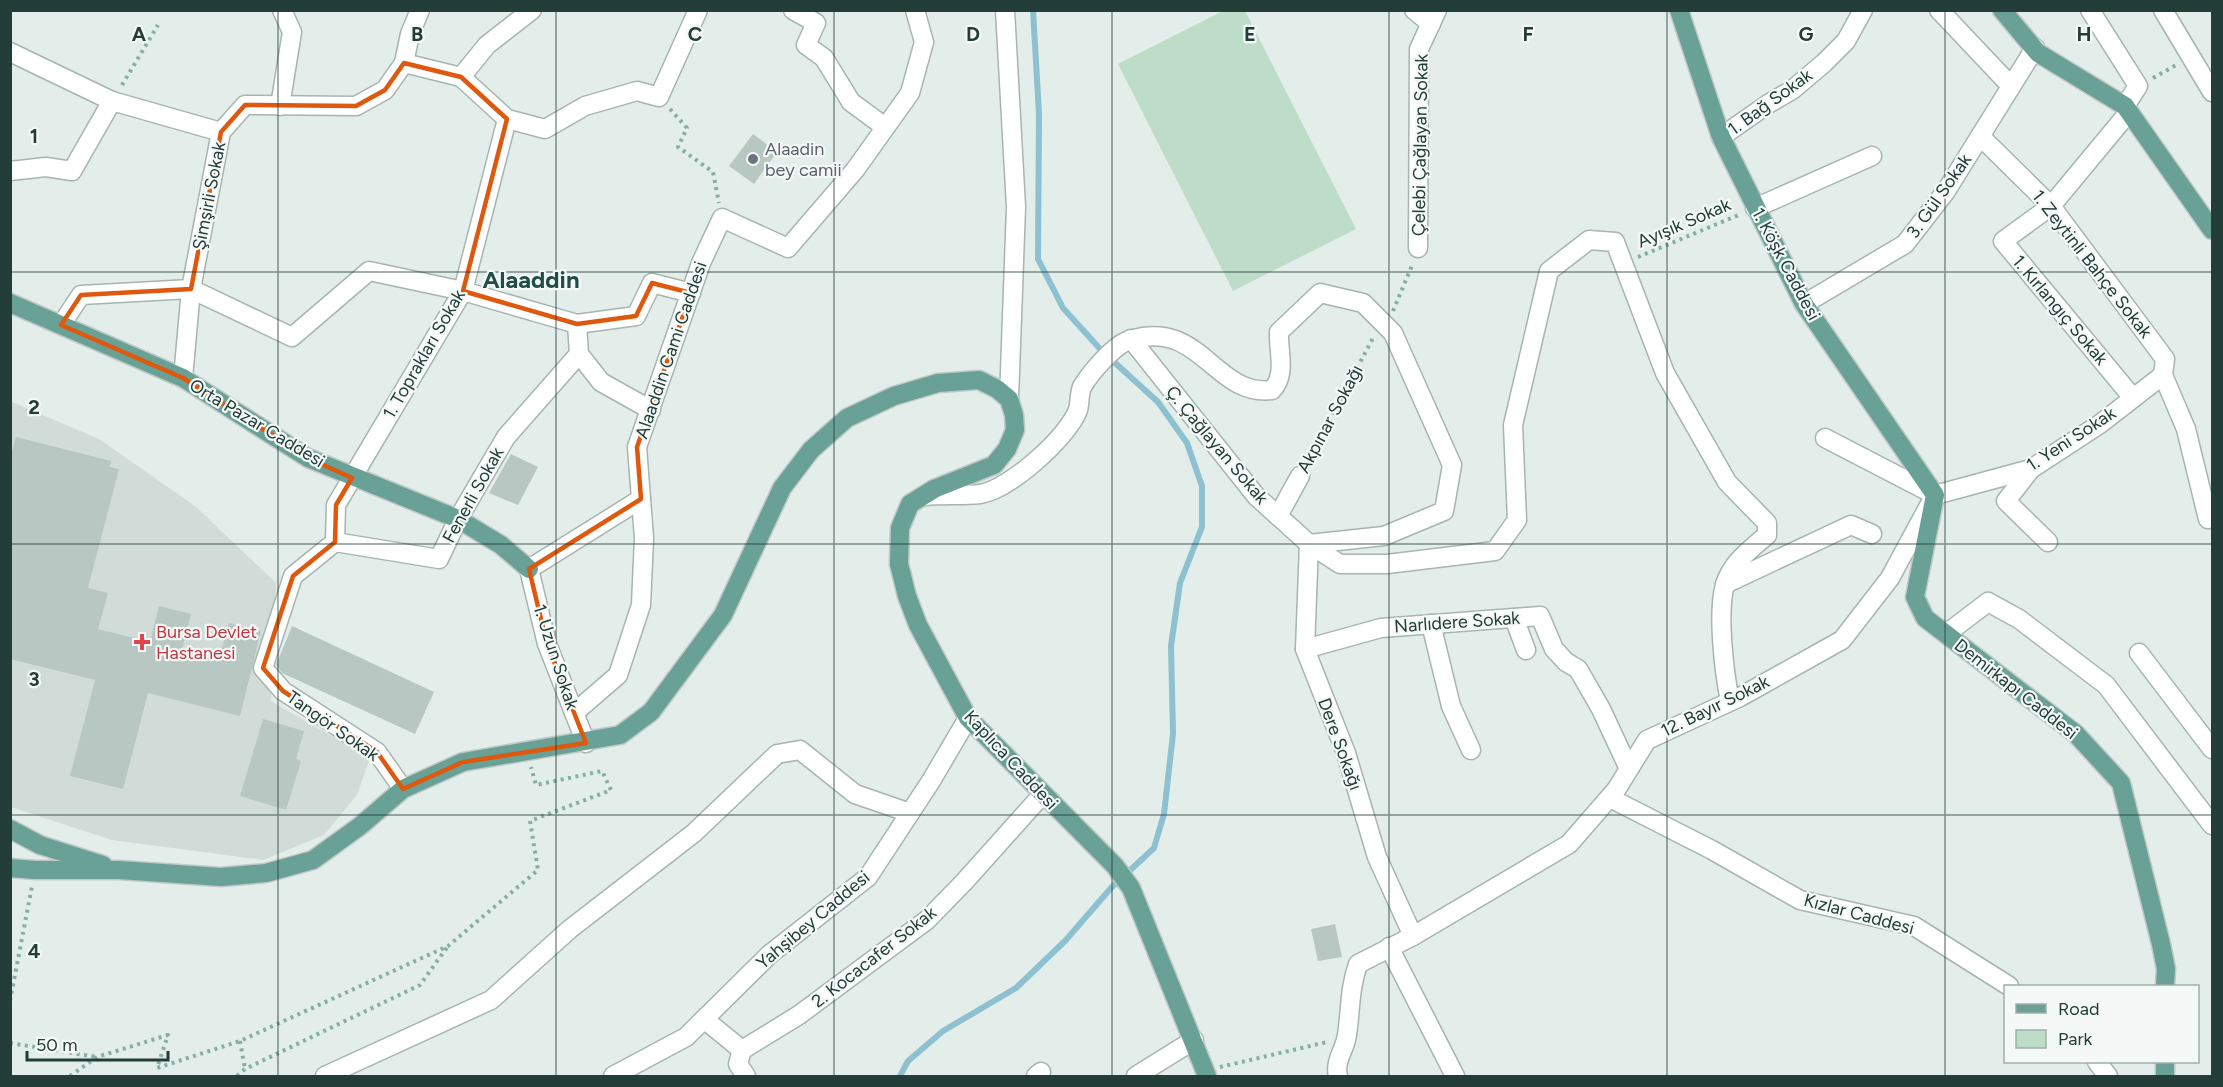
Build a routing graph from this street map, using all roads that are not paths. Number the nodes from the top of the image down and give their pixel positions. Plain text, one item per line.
1 (282, 10) edge
2 (420, 10) edge
3 (532, 10) edge
4 (699, 10) edge
5 (793, 10) edge
6 (915, 10) edge
7 (1005, 10) edge
8 (1414, 10) edge
9 (1679, 10) edge
10 (1863, 10) edge
11 (1939, 10) edge
12 (2002, 10) edge
13 (2090, 10) edge
14 (2163, 10) edge
15 (1434, 17) edge
16 (2035, 48) junction
17 (10, 52) edge
18 (404, 63) junction
19 (461, 77) junction
20 (2011, 86) junction
21 (2212, 92) edge
22 (112, 101) junction
23 (280, 106) junction
24 (2127, 109) junction
25 (507, 119) junction
26 (885, 127) junction
27 (221, 132) junction
28 (1980, 136) junction
29 (1721, 138) junction
30 (1872, 156) dead end
31 (10, 171) edge
32 (2051, 206) junction
33 (1755, 208) junction
34 (2212, 230) edge
35 (1418, 248) road end
36 (191, 289) junction
37 (463, 291) junction
38 (691, 292) junction
39 (10, 303) edge
40 (1804, 304) junction
41 (577, 324) junction
42 (61, 325) junction
43 (1117, 348) junction
44 (579, 354) junction
45 (2163, 375) junction
46 (183, 378) junction
47 (2133, 398) junction
48 (1010, 399) junction
49 (651, 410) junction
50 (1825, 438) dead end
51 (2031, 469) junction
52 (1300, 476) road end
53 (352, 478) junction
54 (1935, 495) junction
55 (922, 496) junction
56 (641, 499) junction
57 (1278, 516) junction
58 (458, 519) junction
59 (2208, 519) dead end
60 (1872, 534) dead end
61 (2048, 542) dead end
62 (335, 543) junction
63 (1309, 544) junction
64 (529, 569) junction
65 (1725, 584) junction
66 (1514, 618) junction
67 (1431, 624) junction
68 (1946, 634) junction
69 (1305, 648) junction
70 (1526, 650) dead end
71 (2139, 653) dead end
72 (1730, 701) junction
73 (574, 713) junction
74 (968, 718) junction
75 (586, 743) junction
76 (2212, 749) edge
77 (1471, 750) dead end
78 (1629, 769) junction
79 (403, 789) junction
80 (1042, 795) junction
81 (1610, 798) junction
82 (910, 813) junction
83 (2212, 825) edge
84 (10, 829) edge
85 (10, 868) edge
86 (119, 870) junction
87 (1413, 936) junction
88 (1389, 947) junction
89 (2006, 985) edge
90 (2165, 985) edge
91 (704, 1019) junction
92 (1194, 1040) junction
93 (742, 1050) junction
94 (2098, 1063) edge
95 (1206, 1074) edge
96 (325, 1077) edge
97 (613, 1077) edge
98 (747, 1077) edge
99 (1136, 1077) edge
100 (1338, 1077) edge
101 (1455, 1077) edge
102 (2108, 1077) edge

1 - 23 street
2 - 18 street
3 - 19 street
4 - 25 street
5 - 26 street
6 - 26 street
7 - 48 street
8 - 15 street
9 - 29 main road, 1. Köşk Caddesi
10 - 29 street, 1. Bağ Sokak
11 - 20 street
12 - 16 main road
13 - 24 street
14 - 21 street
15 - 35 street, Çelebi Çağlayan Sokak
16 - 20 street, 3. Gül Sokak
16 - 24 main road
17 - 22 street
18 - 19 street
18 - 23 street, Şimşirli Sokak
19 - 25 street
20 - 28 street, 3. Gül Sokak
22 - 27 street
22 - 31 street
23 - 27 street, Şimşirli Sokak
24 - 32 street
24 - 34 main road
25 - 37 street, 1. Toprakları Sokak
26 - 38 street, Alaaddin Cami Caddesi
27 - 36 street, Şimşirli Sokak
28 - 32 street, 1. Zeytinli Bahçe Sokak
28 - 40 street, 3. Gül Sokak
29 - 33 main road, 1. Köşk Caddesi
30 - 33 street
32 - 45 street, 1. Zeytinli Bahçe Sokak
32 - 47 street, 1. Kırlangıç Sokak
33 - 40 main road, 1. Köşk Caddesi
36 - 37 street
36 - 42 street
36 - 46 street, Şimşirli Sokak
37 - 41 street
37 - 53 street, 1. Toprakları Sokak
38 - 41 street
38 - 49 street, Alaaddin Cami Caddesi
39 - 42 main road, Orta Pazar Caddesi
40 - 54 main road, 1. Köşk Caddesi
41 - 44 street
42 - 46 main road, Orta Pazar Caddesi
43 - 55 street
43 - 57 street, Ç. Çağlayan Sokak
43 - 63 street
44 - 49 street
44 - 58 street, Fenerli Sokak
45 - 47 street, 1. Yeni Sokak
45 - 59 street, 1. Zeytinli Bahçe Sokak
46 - 53 main road, Orta Pazar Caddesi
47 - 51 street, 1. Yeni Sokak
48 - 55 main road, Kaplıca Caddesi
48 - 75 main road
49 - 56 street, Alaaddin Cami Caddesi
50 - 54 street
51 - 54 street, 1. Yeni Sokak
51 - 61 street
52 - 57 street, Akpınar Sokağı
53 - 58 main road, Orta Pazar Caddesi
53 - 62 street
54 - 68 main road, Demirkapı Caddesi
54 - 72 street, 12. Bayır Sokak
55 - 74 main road, Kaplıca Caddesi
56 - 64 street
56 - 73 street, Alaaddin Cami Caddesi
57 - 63 street, Ç. Çağlayan Sokak
58 - 62 street, Fenerli Sokak
58 - 64 main road, Orta Pazar Caddesi
60 - 65 street
62 - 79 street, Tangör Sokak
63 - 65 street, Ç. Çağlayan Sokak
63 - 69 street, Dere Sokağı
64 - 73 street, 1. Uzun Sokak
65 - 72 street
66 - 67 street, Narlıdere Sokak
66 - 70 street
66 - 78 street, Narlıdere Sokak
67 - 69 street, Narlıdere Sokak
67 - 77 street
68 - 83 street
68 - 90 main road, Demirkapı Caddesi
69 - 87 street, Dere Sokağı
71 - 76 street
72 - 78 street, 12. Bayır Sokak
73 - 75 street, 1. Uzun Sokak
74 - 80 main road, Kaplıca Caddesi
74 - 82 street, Yahşibey Caddesi
75 - 79 main road
78 - 81 street, 12. Bayır Sokak
79 - 86 main road
80 - 92 main road, Kaplıca Caddesi
80 - 93 street, 2. Kocacafer Sokak
81 - 87 street, 12. Bayır Sokak
81 - 89 street, Kızlar Caddesi
82 - 91 street, Yahşibey Caddesi
82 - 96 street
84 - 86 main road
85 - 86 main road
87 - 88 street, 12. Bayır Sokak
88 - 100 street, 12. Bayır Sokak
88 - 101 street
91 - 93 street
91 - 97 street, Yahşibey Caddesi
92 - 95 main road, Kaplıca Caddesi
92 - 99 street
93 - 98 street
94 - 102 street

